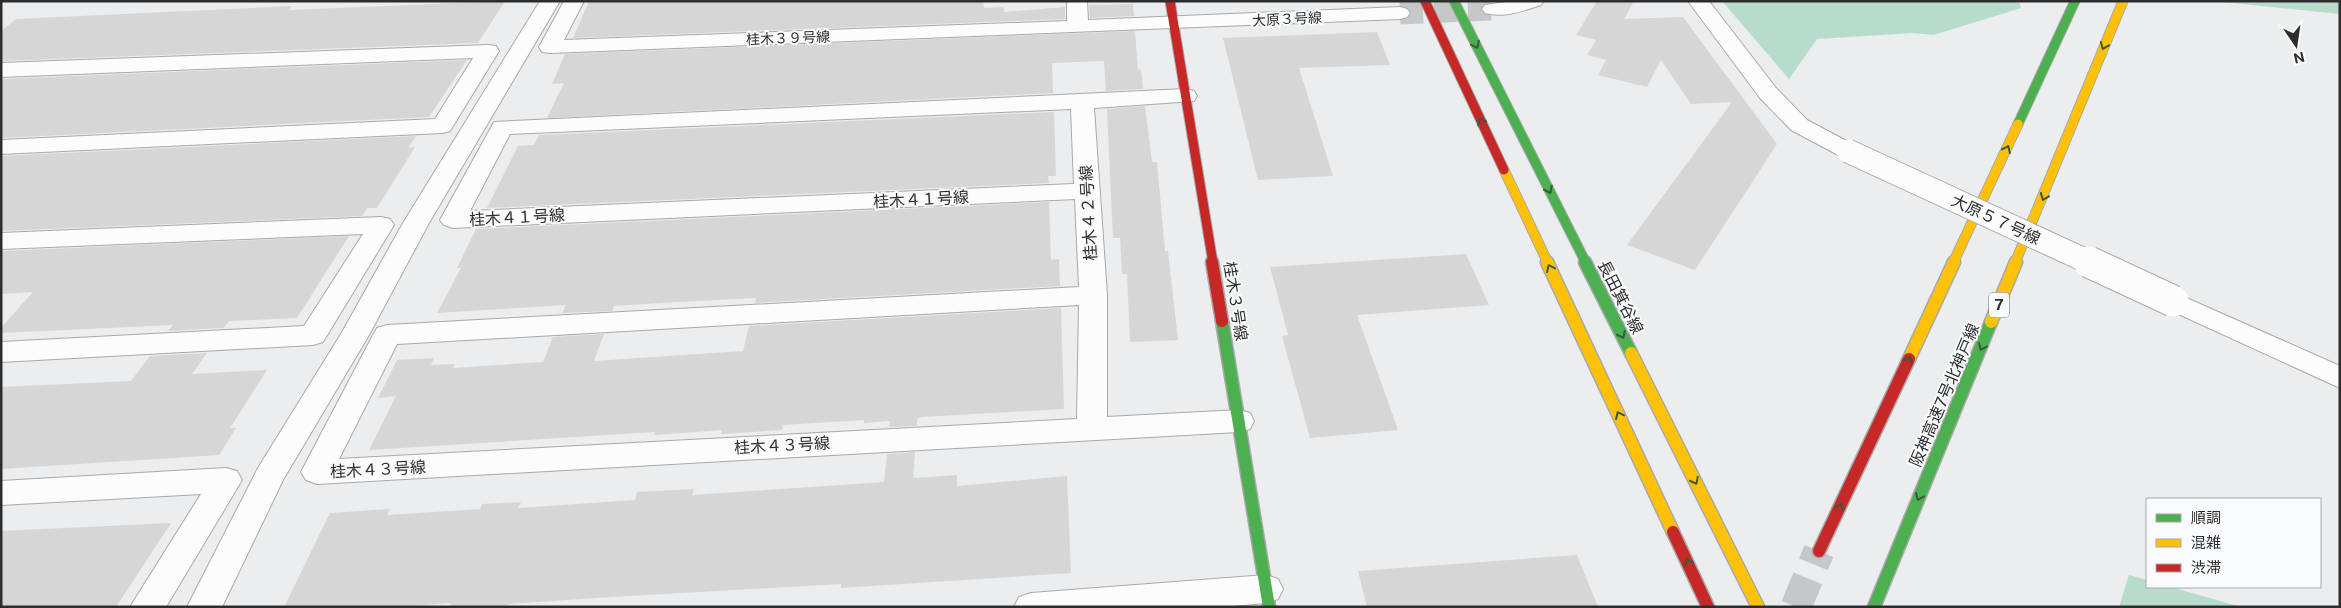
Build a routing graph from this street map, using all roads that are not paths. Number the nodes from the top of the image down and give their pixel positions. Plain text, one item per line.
1 (550, 1) edge
2 (574, 1) edge
3 (1077, 1) edge
4 (1170, 1) edge
5 (1425, 1) edge
6 (1454, 1) edge
7 (1534, 1) edge
8 (1698, 1) edge
9 (2075, 1) edge
10 (2122, 1) edge
11 (1492, 10) tunnel mouth
12 (1400, 13) tunnel mouth
13 (1174, 24) junction
14 (1078, 27) junction
15 (1, 70) edge
16 (1186, 96) junction
17 (1082, 102) junction
18 (1, 146) edge
19 (1087, 191) junction
20 (1, 242) edge
21 (1093, 295) junction
22 (1, 352) edge
23 (2340, 378) edge
24 (1238, 421) junction
25 (1092, 427) junction
26 (1, 493) edge
27 (1819, 551) tunnel mouth
28 (1267, 598) edge
29 (1105, 605) edge
30 (147, 607) edge
31 (204, 607) edge
32 (1031, 607) edge
33 (1708, 607) edge
34 (1758, 607) edge
35 (1874, 607) edge

1 - 31 street
2 - 14 street, 桂木３９号線
3 - 14 street
4 - 13 main road, 桂木３号線
33 -> 5 main road
6 -> 34 main road, 長田箕谷線
7 - 11 street
8 - 23 street, 大原５７号線, bridge
27 -> 9 main road
10 -> 35 main road, 阪神高速7号北神戸線 / 7
12 - 13 street, 大原３号線
13 - 14 street, 大原３号線
13 - 16 main road, 桂木３号線
15 - 18 street
16 - 17 street
16 - 24 main road, 桂木３号線
17 - 19 street, 桂木４２号線
17 - 19 street, 桂木４１号線
19 - 21 street, 桂木４２号線
20 - 22 street
21 - 25 street, 桂木４２号線
21 - 25 street, 桂木４３号線
24 - 25 street, 桂木４３号線
24 - 28 main road, 桂木３号線
26 - 30 street
28 - 29 street
29 - 32 street

